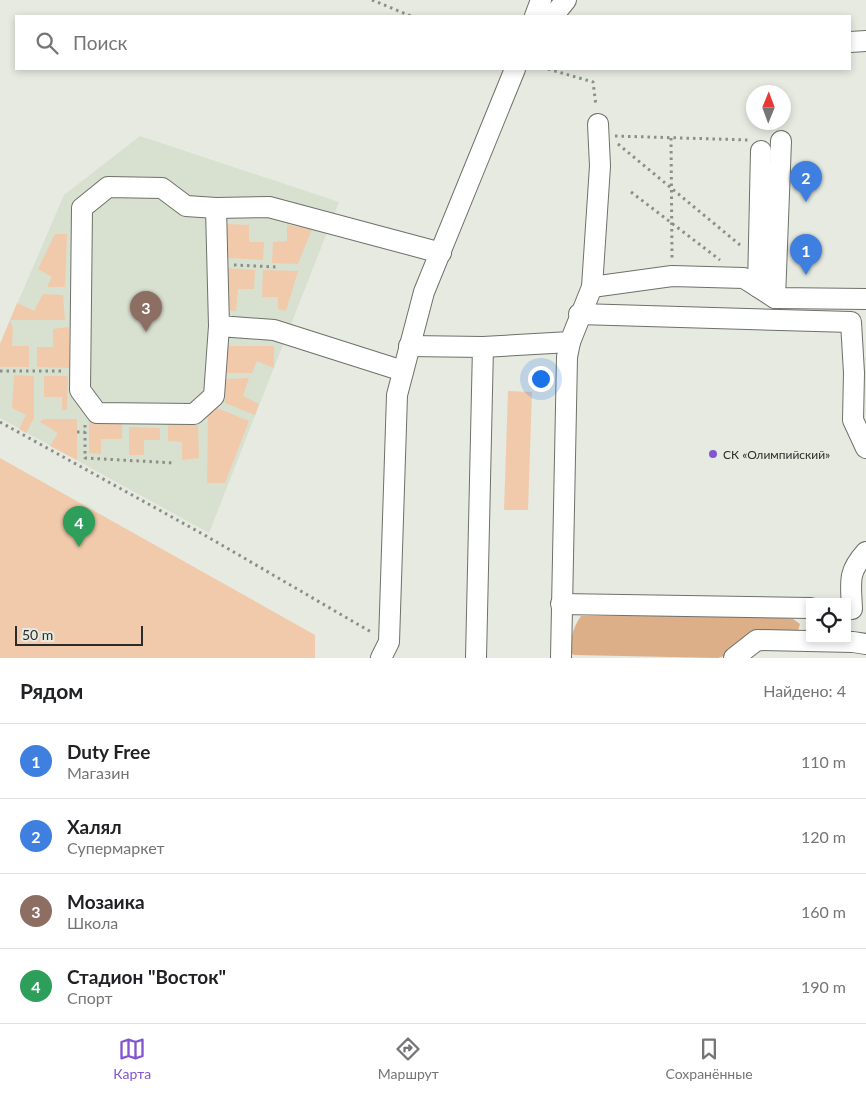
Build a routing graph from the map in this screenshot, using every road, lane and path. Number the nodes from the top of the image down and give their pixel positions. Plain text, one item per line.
1 (372, 0) edge
2 (541, 0) edge
3 (566, 0) edge
4 (409, 15) edge
5 (535, 15) edge
6 (554, 15) edge
7 (866, 41) edge
8 (851, 42) edge
9 (515, 70) edge
10 (551, 70) edge
11 (598, 124) joint
12 (671, 138) junction
13 (781, 141) joint
14 (762, 151) dead end
15 (672, 189) junction
16 (631, 192) dead end
17 (216, 208) junction
18 (672, 224) junction
19 (441, 253) junction
20 (758, 260) junction
21 (218, 264) junction
22 (276, 267) dead end
23 (672, 276) junction
24 (751, 282) junction
25 (592, 287) junction
26 (775, 298) junction
27 (866, 299) edge
28 (579, 314) junction
29 (219, 326) junction
30 (570, 342) junction
31 (409, 346) junction
32 (483, 347) junction
33 (0, 371) edge
34 (80, 371) junction
35 (403, 371) junction
36 (85, 398) junction
37 (0, 422) edge
38 (77, 432) dead end
39 (85, 432) junction
40 (866, 448) edge
41 (175, 463) dead end
42 (866, 552) edge
43 (561, 604) junction
44 (806, 608) edge
45 (851, 609) edge
46 (866, 644) edge
47 (385, 650) edge
48 (476, 658) edge
49 (560, 658) edge
50 (734, 658) edge

1 - 4 path
2 - 5 street
3 - 6 street
7 - 8 street
9 - 19 street
10 - 11 path
11 - 25 street
12 - 13 path
12 - 15 path
12 - 15 path
13 - 26 street
14 - 20 street
15 - 18 path
15 - 20 path
16 - 18 path
17 - 19 street
17 - 21 street
17 - 34 street
18 - 23 path
18 - 24 path
19 - 31 street
20 - 24 street
21 - 22 path
21 - 29 street
23 - 24 street
23 - 25 street
24 - 26 street
25 - 28 street
26 - 27 street
28 - 30 street
28 - 40 street
29 - 35 street
29 - 36 street
30 - 32 street
30 - 43 street
31 - 32 street
31 - 35 street
32 - 48 street
33 - 34 path
34 - 36 street
35 - 47 street
36 - 39 path
37 - 47 path
38 - 39 path
39 - 41 path
42 - 45 street
43 - 44 street
43 - 49 street
46 - 50 street

